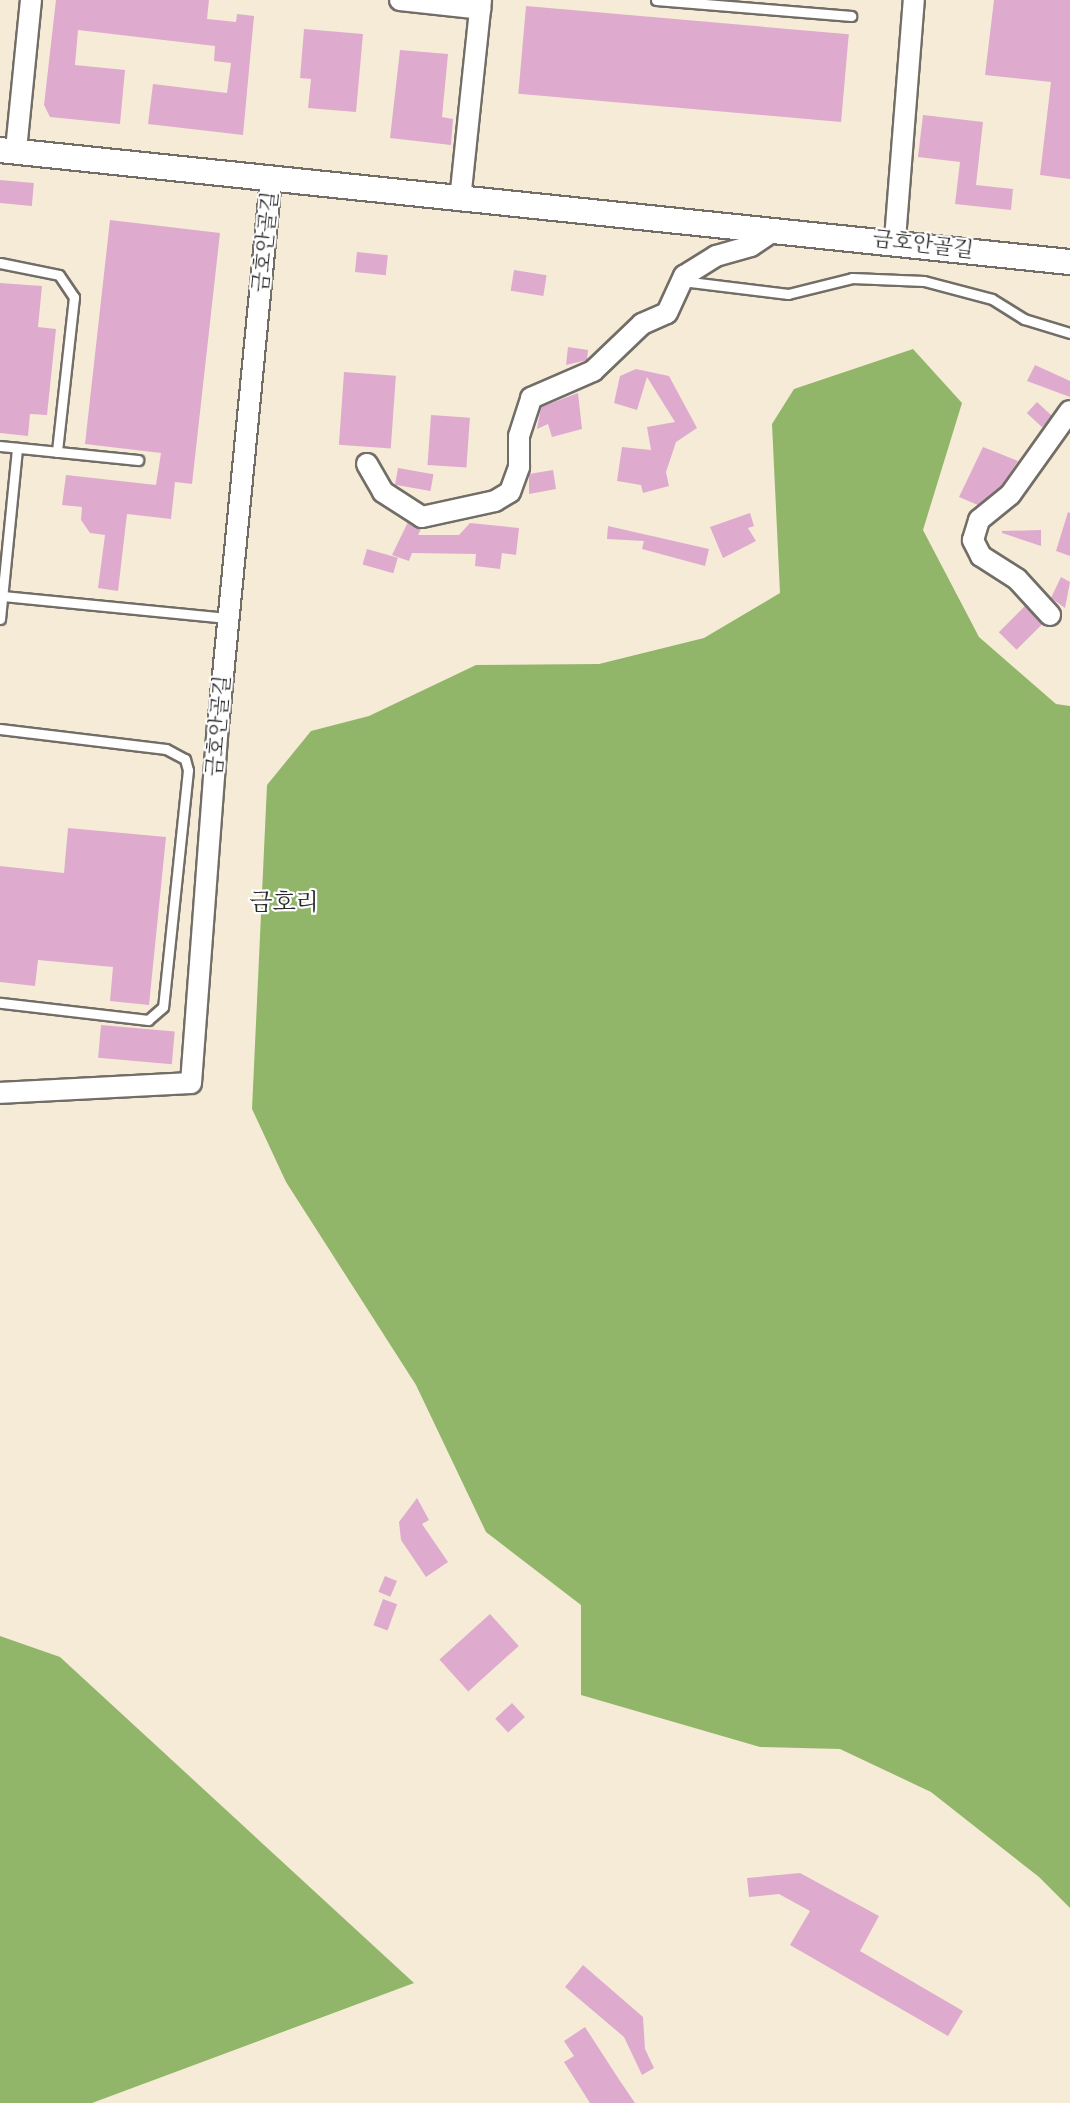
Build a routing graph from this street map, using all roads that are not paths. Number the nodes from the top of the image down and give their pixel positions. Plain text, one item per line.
1 (31, 0) edge
2 (400, 0) edge
3 (656, 0) edge
4 (914, 0) edge
5 (701, 2) edge
6 (481, 4) edge
7 (851, 16) dead end
8 (8, 150) edge
9 (272, 180) junction
10 (460, 200) junction
11 (776, 229) junction
12 (895, 239) junction
13 (1070, 262) edge
14 (0, 263) edge
15 (681, 281) junction
16 (1070, 333) edge
17 (1070, 411) edge
18 (0, 446) edge
19 (17, 448) junction
20 (57, 452) junction
21 (138, 459) dead end
22 (367, 464) dead end
23 (2, 596) junction
24 (1050, 615) dead end
25 (228, 618) junction
26 (0, 619) edge
27 (0, 729) edge
28 (0, 1003) edge
29 (0, 1093) edge

1 - 8 street
2 - 6 street
3 - 5 lane
4 - 12 street
5 - 7 lane
6 - 10 street
8 - 9 street, 금호안골길
9 - 10 street, 금호안골길
9 - 25 street, 금호안골길
10 - 11 street, 금호안골길
11 - 12 street, 금호안골길
11 - 15 street
12 - 13 street, 금호안골길
14 - 20 lane
15 - 16 lane
15 - 22 street
17 - 24 street
18 - 19 lane
19 - 20 lane
19 - 23 lane
20 - 21 lane
23 - 25 lane
23 - 26 lane
25 - 29 street, 금호안골길
27 - 28 lane

